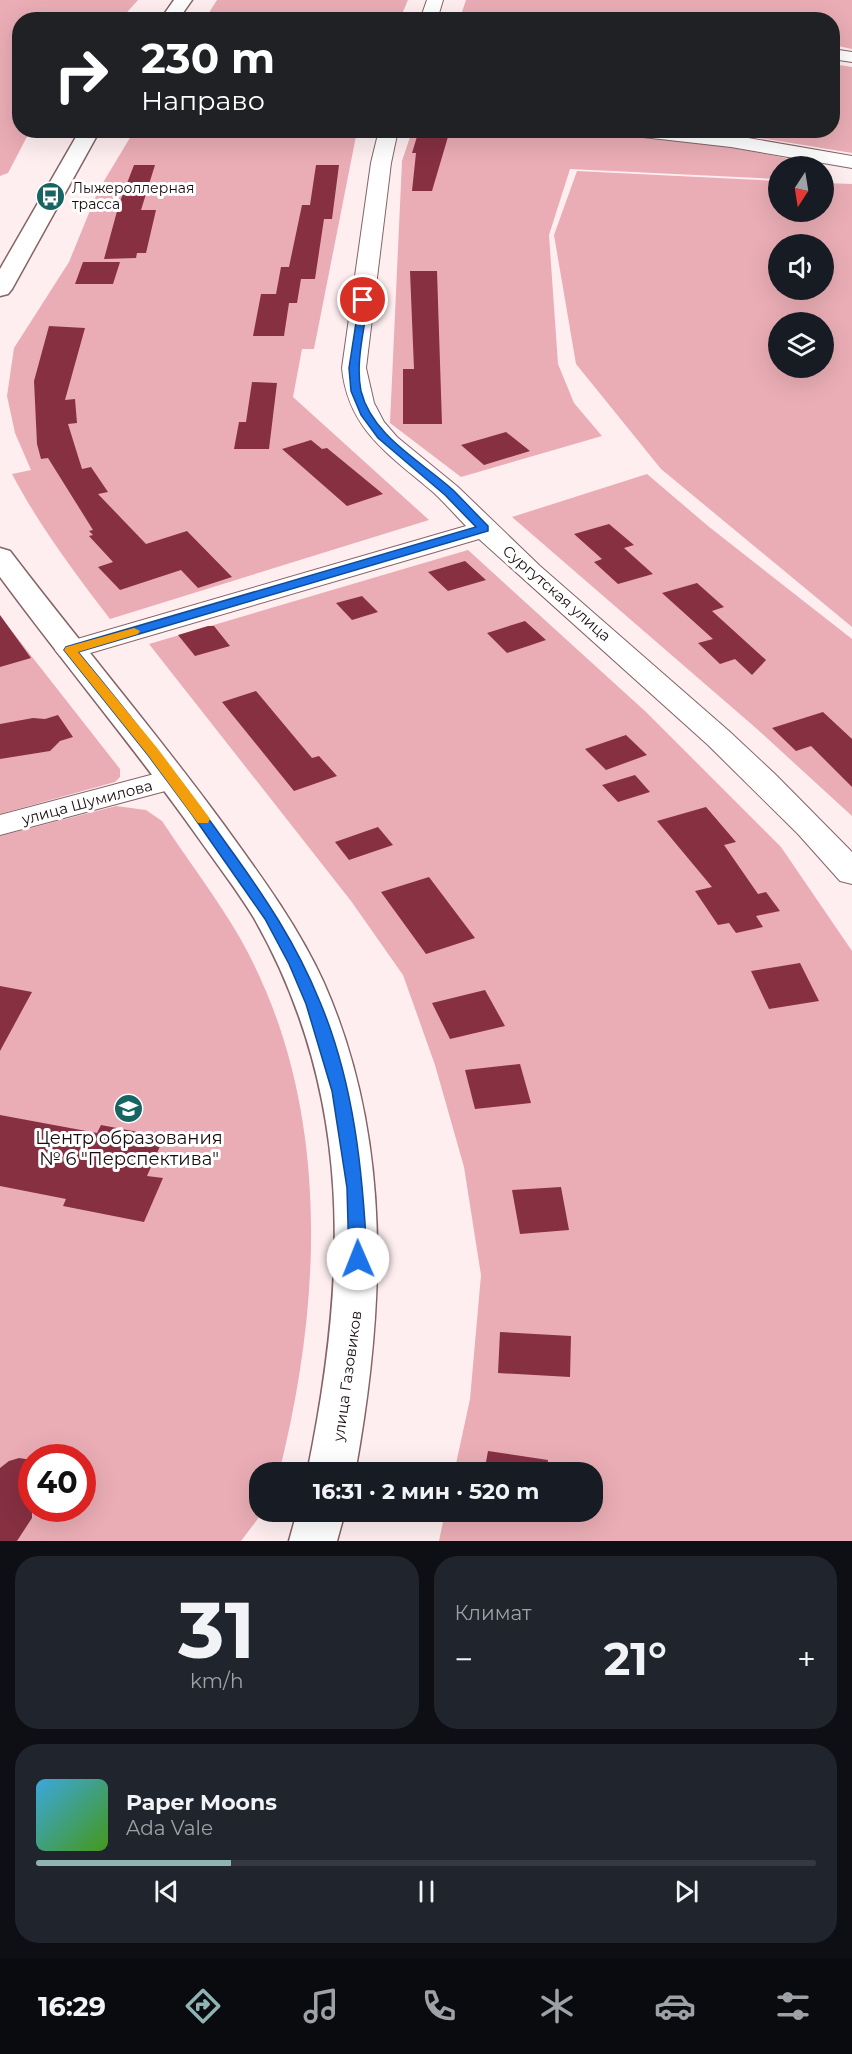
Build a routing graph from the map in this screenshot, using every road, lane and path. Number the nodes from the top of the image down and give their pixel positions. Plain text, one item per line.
1 (85, 138) edge
2 (387, 138) edge
3 (705, 138) edge
4 (852, 162) edge
5 (0, 289) edge
6 (484, 529) junction
7 (0, 557) edge
8 (70, 650) junction
9 (173, 779) junction
10 (0, 825) edge
11 (852, 873) edge
12 (334, 1462) edge
13 (318, 1522) edge
14 (313, 1541) edge

1 - 5 street
2 - 6 street, Сургутская улица
3 - 4 street
6 - 8 street
6 - 11 street, Сургутская улица
7 - 8 street, улица Газовиков
8 - 9 street, улица Газовиков
9 - 10 street, улица Шумилова
9 - 12 street, улица Газовиков
13 - 14 street

